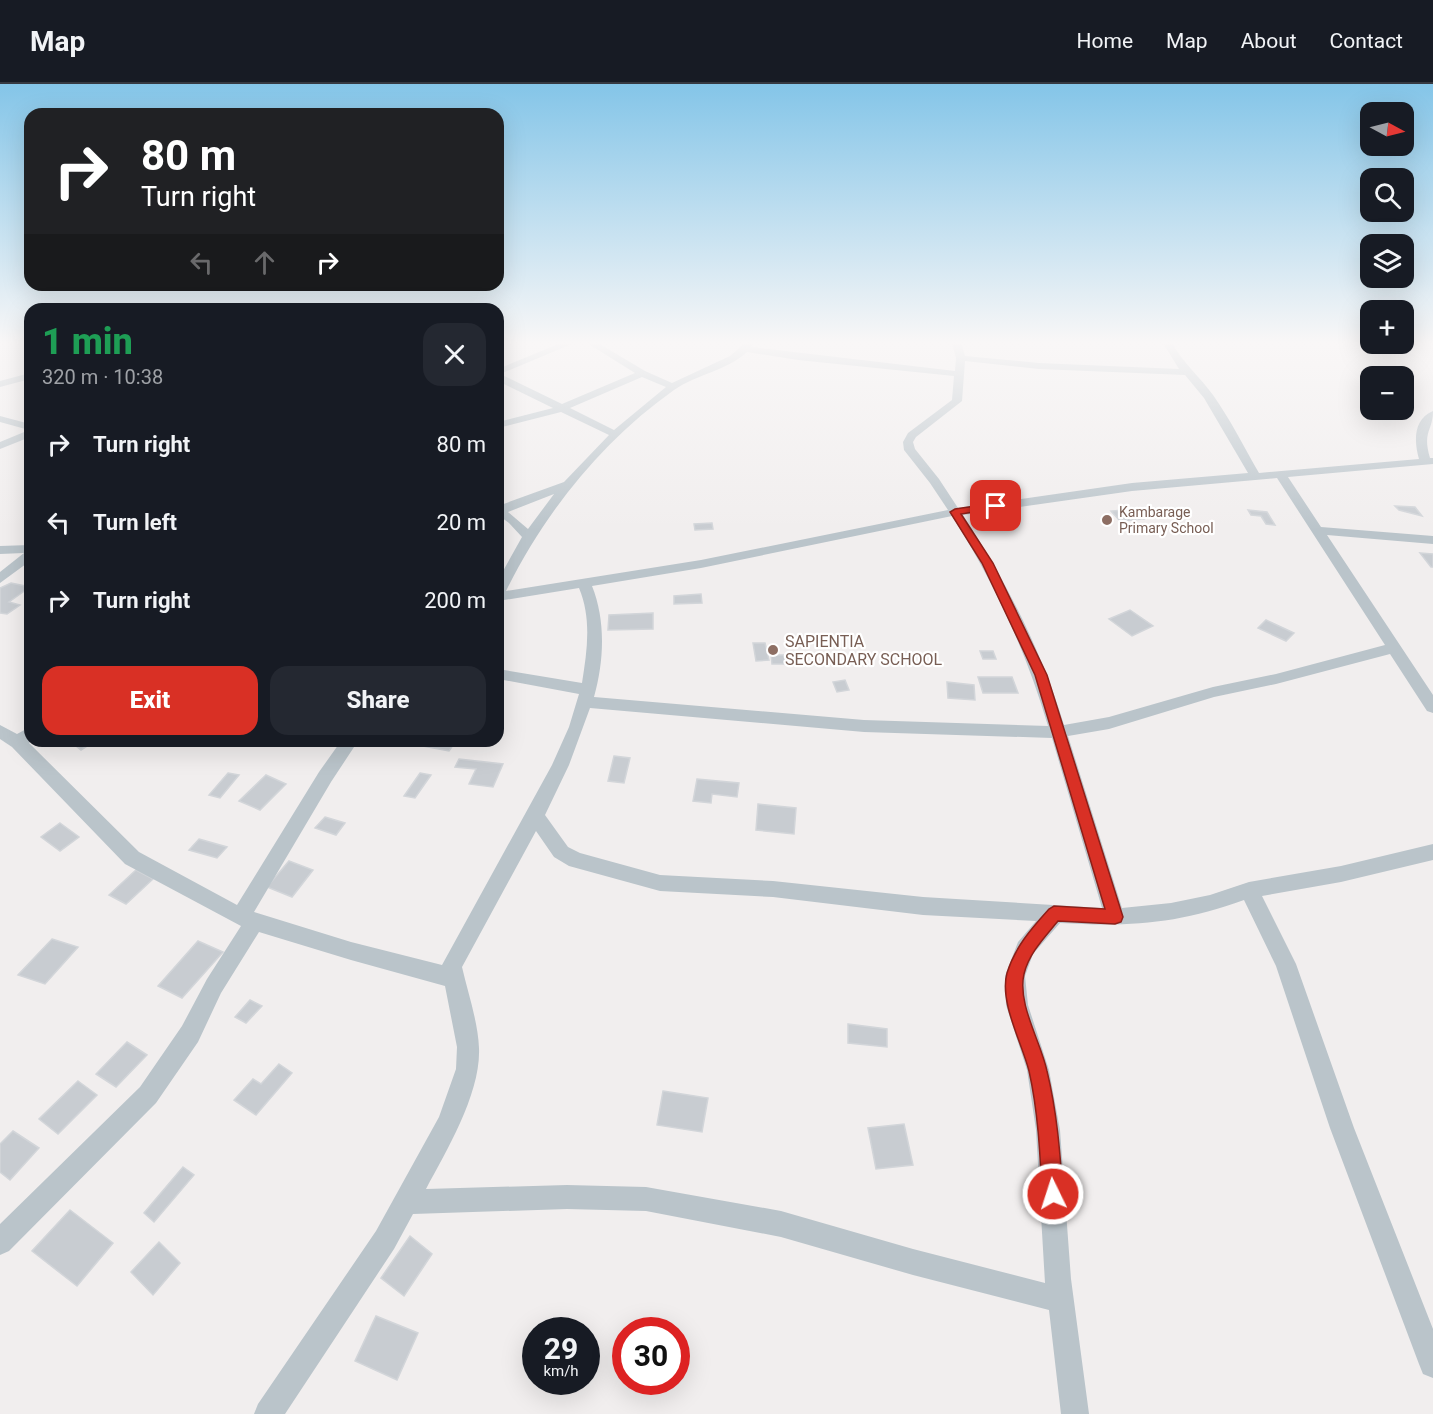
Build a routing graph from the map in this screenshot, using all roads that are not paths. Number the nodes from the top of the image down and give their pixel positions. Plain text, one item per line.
1 (552, 405) edge
2 (568, 405) edge
3 (652, 405) edge
4 (952, 405) edge
5 (1214, 405) edge
6 (559, 409) junction
7 (1433, 414) edge
8 (0, 419) edge
9 (504, 423) edge
10 (24, 425) edge
11 (617, 435) junction
12 (24, 436) edge
13 (0, 446) edge
14 (1429, 461) edge
15 (1280, 474) junction
16 (1255, 475) junction
17 (567, 485) junction
18 (504, 508) edge
19 (955, 512) junction
20 (504, 514) edge
21 (1319, 531) junction
22 (528, 536) junction
23 (1433, 540) edge
24 (24, 549) edge
25 (0, 550) edge
26 (24, 560) edge
27 (0, 579) edge
28 (504, 583) edge
29 (584, 583) junction
30 (504, 594) edge
31 (1394, 648) junction
32 (504, 675) edge
33 (587, 696) junction
34 (1433, 707) edge
35 (0, 731) edge
36 (1058, 732) junction
37 (24, 738) edge
38 (32, 747) edge
39 (346, 747) edge
40 (535, 814) junction
41 (1433, 852) edge
42 (1250, 890) junction
43 (1054, 914) junction
44 (1115, 917) junction
45 (248, 919) junction
46 (453, 978) junction
47 (406, 1202) junction
48 (0, 1242) edge
49 (1060, 1300) junction
50 (1433, 1364) edge
51 (268, 1414) edge
52 (1075, 1414) edge

1 - 6 street
2 - 6 street
3 - 11 street
4 - 19 street
5 - 16 street
6 - 9 street
6 - 11 street
7 - 14 street
8 - 10 street
11 - 17 street
12 - 13 street
14 - 15 street
15 - 16 street
15 - 21 street
16 - 19 street
17 - 18 street
17 - 22 street
19 - 29 street
19 - 36 street
20 - 22 street
21 - 23 street
21 - 31 street
22 - 28 street
24 - 25 street
26 - 27 street
29 - 30 street
29 - 33 street
31 - 34 street
31 - 36 street
32 - 33 street
33 - 36 street
33 - 40 street
35 - 37 street
36 - 44 street
38 - 45 street
39 - 45 street
40 - 43 street
40 - 46 street
41 - 42 street
42 - 44 street
42 - 50 street
43 - 44 street
43 - 49 street
45 - 46 street
45 - 48 street
46 - 47 street
47 - 49 street
47 - 51 street
49 - 52 street

